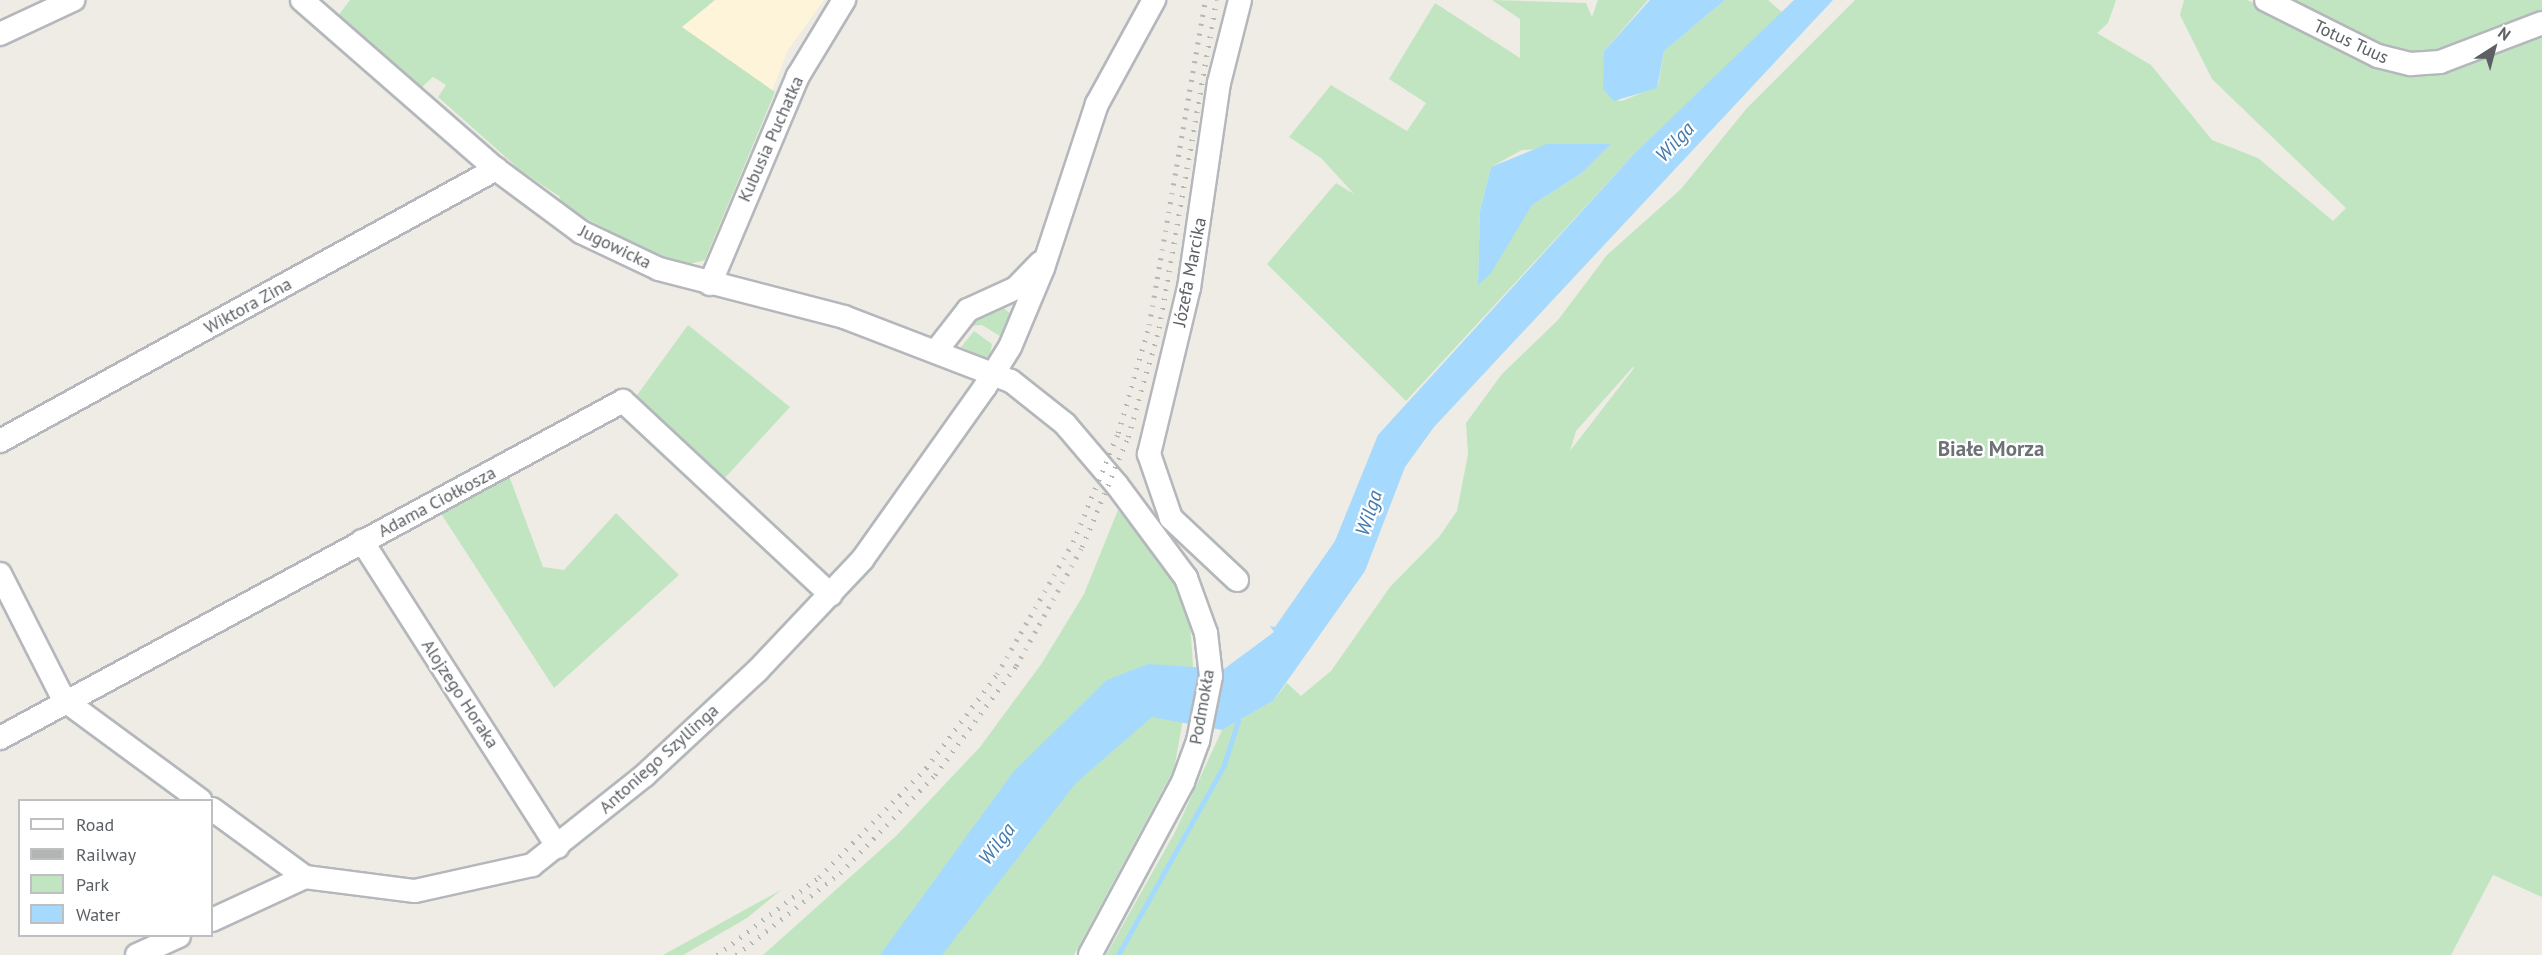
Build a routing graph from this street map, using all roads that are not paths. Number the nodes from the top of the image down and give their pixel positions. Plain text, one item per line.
1 (73, 0) edge
2 (302, 0) edge
3 (844, 0) edge
4 (1154, 0) edge
5 (1240, 0) edge
6 (2266, 0) edge
7 (2542, 23) edge
8 (0, 34) edge
9 (496, 169) junction
10 (1049, 250) junction
11 (710, 284) junction
12 (1002, 294) junction
13 (1023, 319) junction
14 (936, 351) junction
15 (993, 373) junction
16 (0, 441) edge
17 (1171, 518) junction
18 (1153, 531) junction
19 (362, 541) junction
20 (0, 574) edge
21 (1237, 580) dead end
22 (831, 596) junction
23 (64, 700) junction
24 (0, 738) edge
25 (197, 799) edge
26 (213, 810) edge
27 (558, 847) junction
28 (305, 877) junction
29 (213, 920) edge
30 (177, 937) edge
31 (137, 955) edge
32 (1090, 955) edge

1 - 8 street
2 - 9 street, Jugowicka
3 - 11 street, Kubusia Puchatka
4 - 10 street
5 - 17 street, Józefa Marcika
6 - 7 street, Totus Tuus
9 - 11 street, Jugowicka
9 - 16 street, Wiktora Zina
10 - 12 street
10 - 13 street
11 - 14 street, Jugowicka
12 - 13 street
12 - 14 street
13 - 15 street
14 - 15 street, Jugowicka
15 - 18 street, Podmokła
15 - 22 street, Antoniego Szyllinga
17 - 18 street
17 - 21 street
18 - 32 street, Podmokła
19 - 22 street, Adama Ciołkosza
19 - 23 street, Adama Ciołkosza
19 - 27 street, Alojzego Horaka
20 - 23 street
22 - 27 street, Antoniego Szyllinga
23 - 24 street, Adama Ciołkosza
23 - 25 street
26 - 28 street, Antoniego Szyllinga
27 - 28 street, Antoniego Szyllinga
28 - 29 street
30 - 31 street

